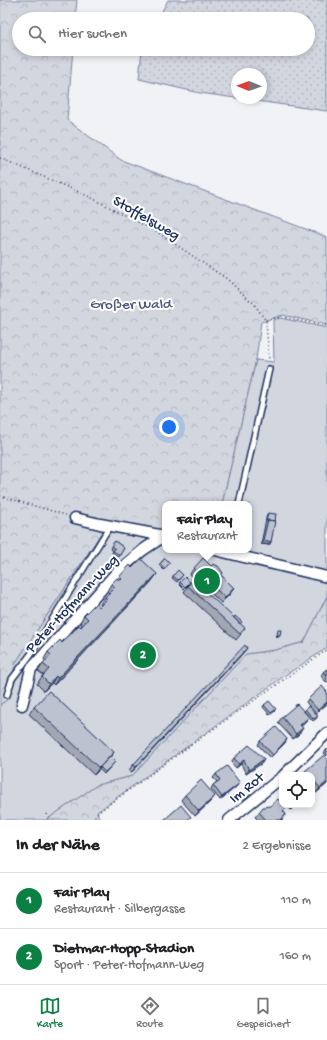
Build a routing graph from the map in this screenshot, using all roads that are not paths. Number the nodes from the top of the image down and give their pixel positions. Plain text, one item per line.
1 (269, 369) road end
2 (240, 501) edge
3 (75, 518) road end
4 (110, 526) junction
5 (162, 536) edge
6 (162, 537) edge
7 (232, 553) edge
8 (327, 577) edge
9 (7, 695) dead end
10 (22, 705) dead end
11 (327, 733) edge
12 (287, 772) edge
13 (279, 779) edge
14 (229, 820) edge

1 - 2 lane
3 - 4 street
4 - 5 street
4 - 9 lane
6 - 10 street, Peter-Hofmann-Weg
7 - 8 street
11 - 12 street, Im Rot
13 - 14 street, Im Rot

